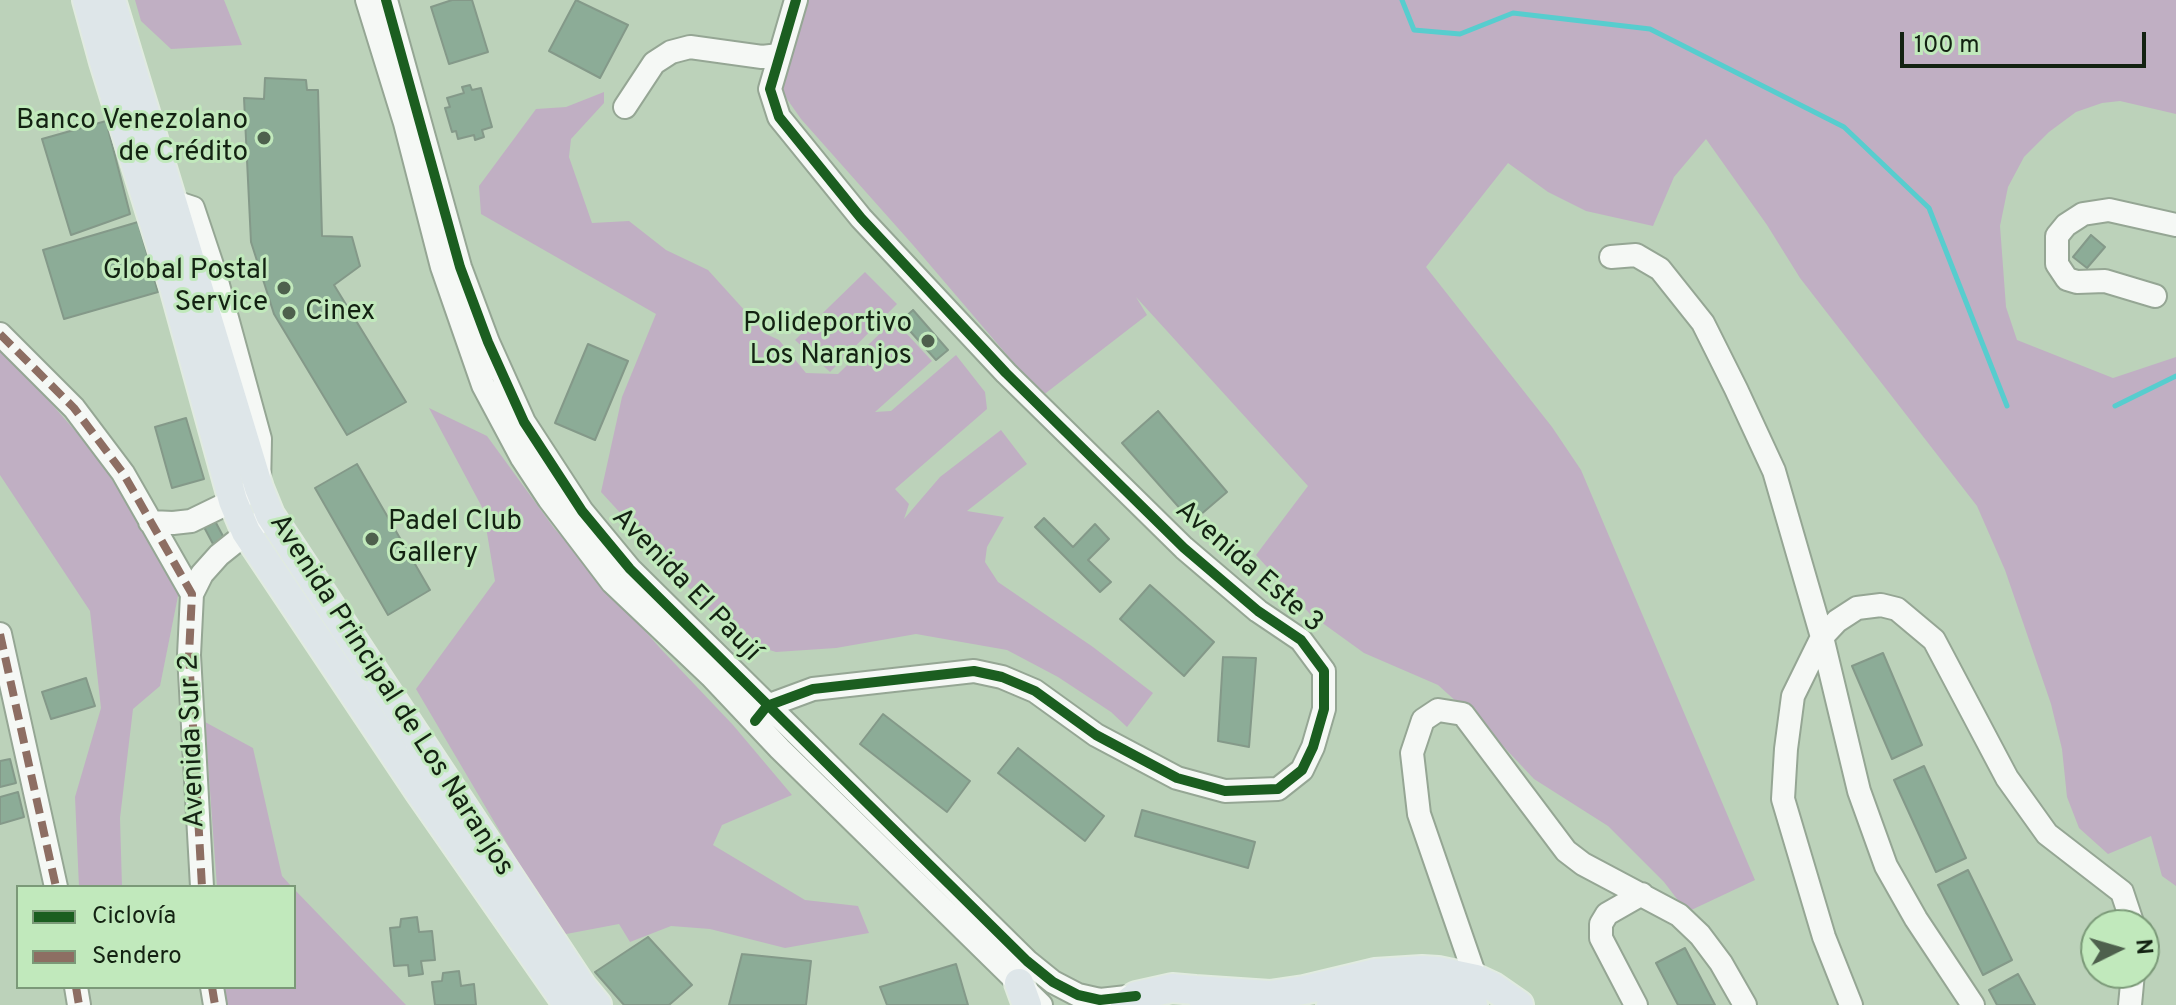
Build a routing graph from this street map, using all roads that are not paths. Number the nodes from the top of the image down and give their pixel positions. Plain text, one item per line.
1 (87, 0) edge
2 (111, 0) edge
3 (367, 0) edge
4 (386, 0) edge
5 (796, 0) edge
6 (779, 55) junction
7 (625, 107) dead end
8 (2176, 225) edge
9 (1611, 257) dead end
10 (2155, 296) dead end
11 (0, 334) edge
12 (259, 488) junction
13 (233, 501) junction
14 (270, 515) junction
15 (150, 522) junction
16 (246, 532) junction
17 (192, 594) junction
18 (0, 634) edge
19 (1822, 637) junction
20 (761, 713) junction
21 (56, 885) edge
22 (202, 885) edge
23 (1642, 894) junction
24 (2128, 909) edge
25 (1474, 992) edge
26 (1023, 994) edge
27 (1202, 998) edge
28 (1131, 1000) edge
29 (568, 1005) edge
30 (597, 1005) edge
31 (1041, 1005) edge
32 (1331, 1005) edge
33 (1519, 1005) edge
34 (1636, 1005) edge
35 (1745, 1005) edge
36 (1851, 1005) edge
37 (1973, 1005) edge

1 - 13 main road, Avenida Principal de Los Naranjos
2 - 12 main road, Avenida Principal de Los Naranjos
3 - 20 street, Avenida El Paují
4 - 20 street, Avenida El Paují
5 - 6 street, Avenida Este 3
6 - 7 street
6 - 20 street, Avenida Este 3
8 - 10 street
9 - 19 street
11 - 15 street
12 - 13 street
12 - 14 main road, Avenida Principal de Los Naranjos
13 - 15 street
13 - 16 main road, Avenida Principal de Los Naranjos
14 - 16 street
14 - 30 main road, Avenida Principal de Los Naranjos
15 - 17 street
16 - 17 street
16 - 29 main road, Avenida Principal de Los Naranjos
17 - 22 street, Avenida Sur 2
18 - 21 street
19 - 24 street
19 - 36 street
19 - 37 street
20 - 26 street, Avenida El Paují
20 - 28 street, Avenida El Paují
23 - 25 street
23 - 34 street
23 - 35 street
25 - 27 main road
25 - 32 main road
25 - 33 main road
26 - 31 street, Avenida El Paují
27 - 28 main road

